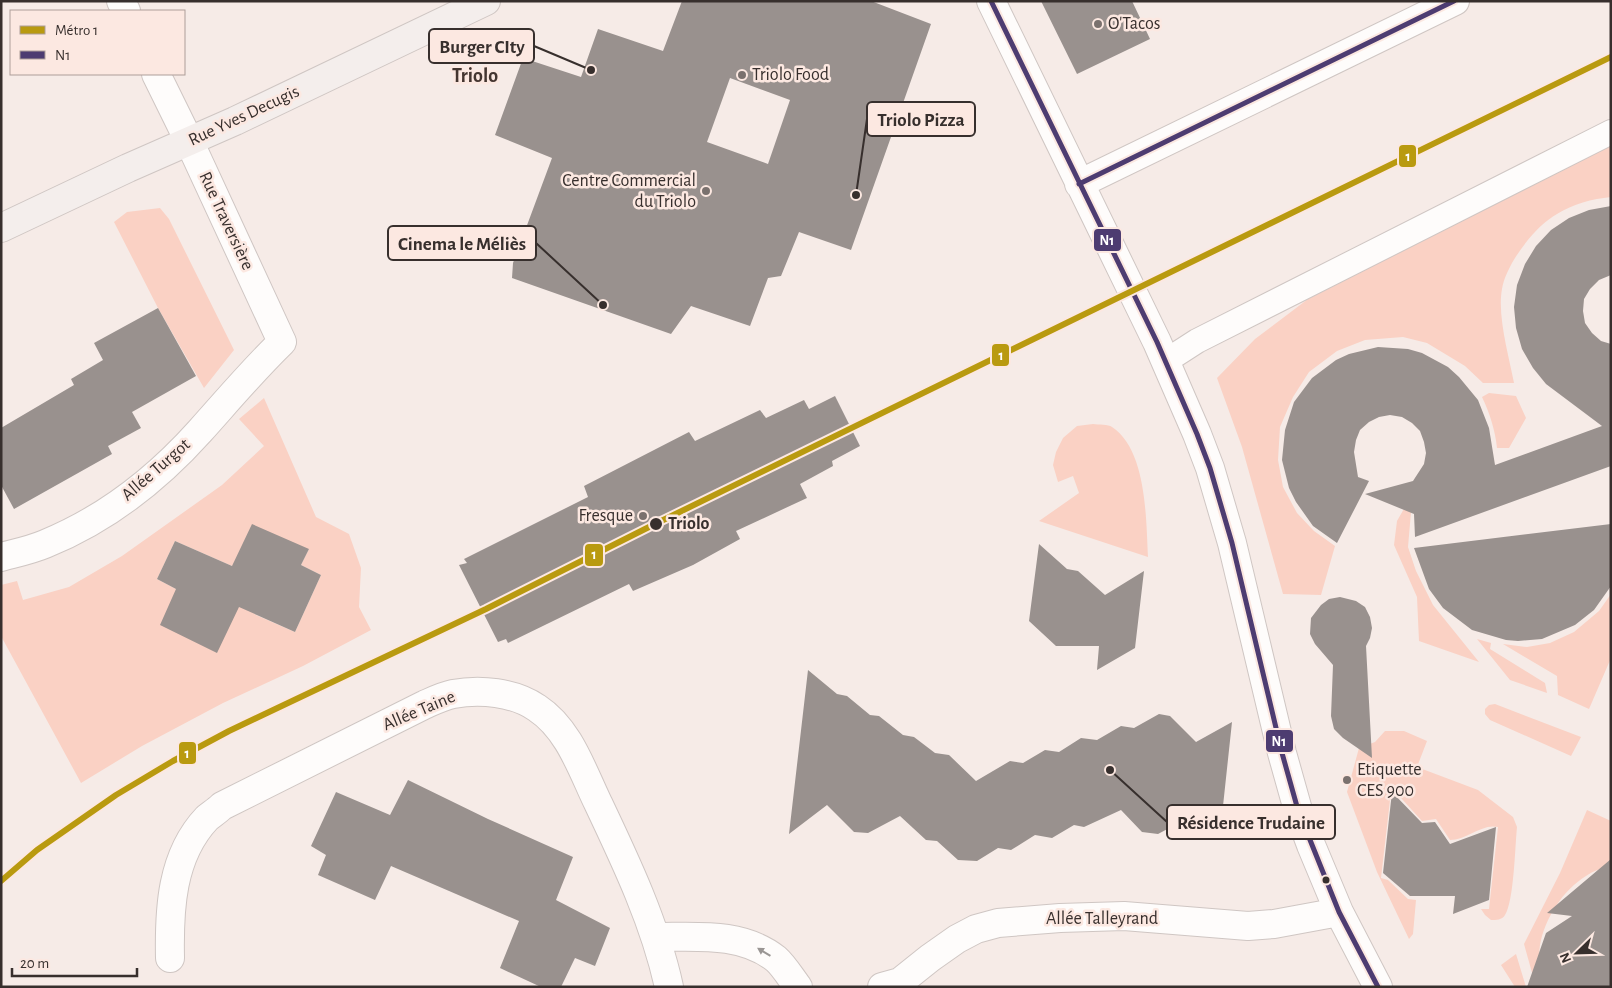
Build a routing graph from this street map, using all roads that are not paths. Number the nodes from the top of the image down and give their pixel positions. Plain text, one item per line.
1 (486, 1) edge
2 (991, 1) edge
3 (1455, 1) edge
4 (157, 75) edge
5 (1611, 132) edge
6 (190, 141) junction
7 (1079, 184) junction
8 (1, 228) edge
9 (282, 342) joint
10 (1161, 351) junction
11 (1, 557) edge
12 (1339, 912) junction
13 (656, 937) junction
14 (170, 958) dead end
15 (669, 987) edge
16 (798, 987) edge
17 (882, 987) edge
18 (1378, 987) edge

1 - 6 street, Rue Yves Decugis
2 - 7 street
3 - 7 street
4 - 6 street, Rue Traversière
5 - 10 lane
6 - 8 street, Rue Yves Decugis
6 - 9 street, Rue Traversière
7 - 10 street
9 - 11 street, Allée Turgot
10 - 12 street
12 - 17 street, Allée Talleyrand
12 - 18 street
13 - 14 street, Allée Taine
13 - 15 street, Allée Taine
16 -> 13 street

